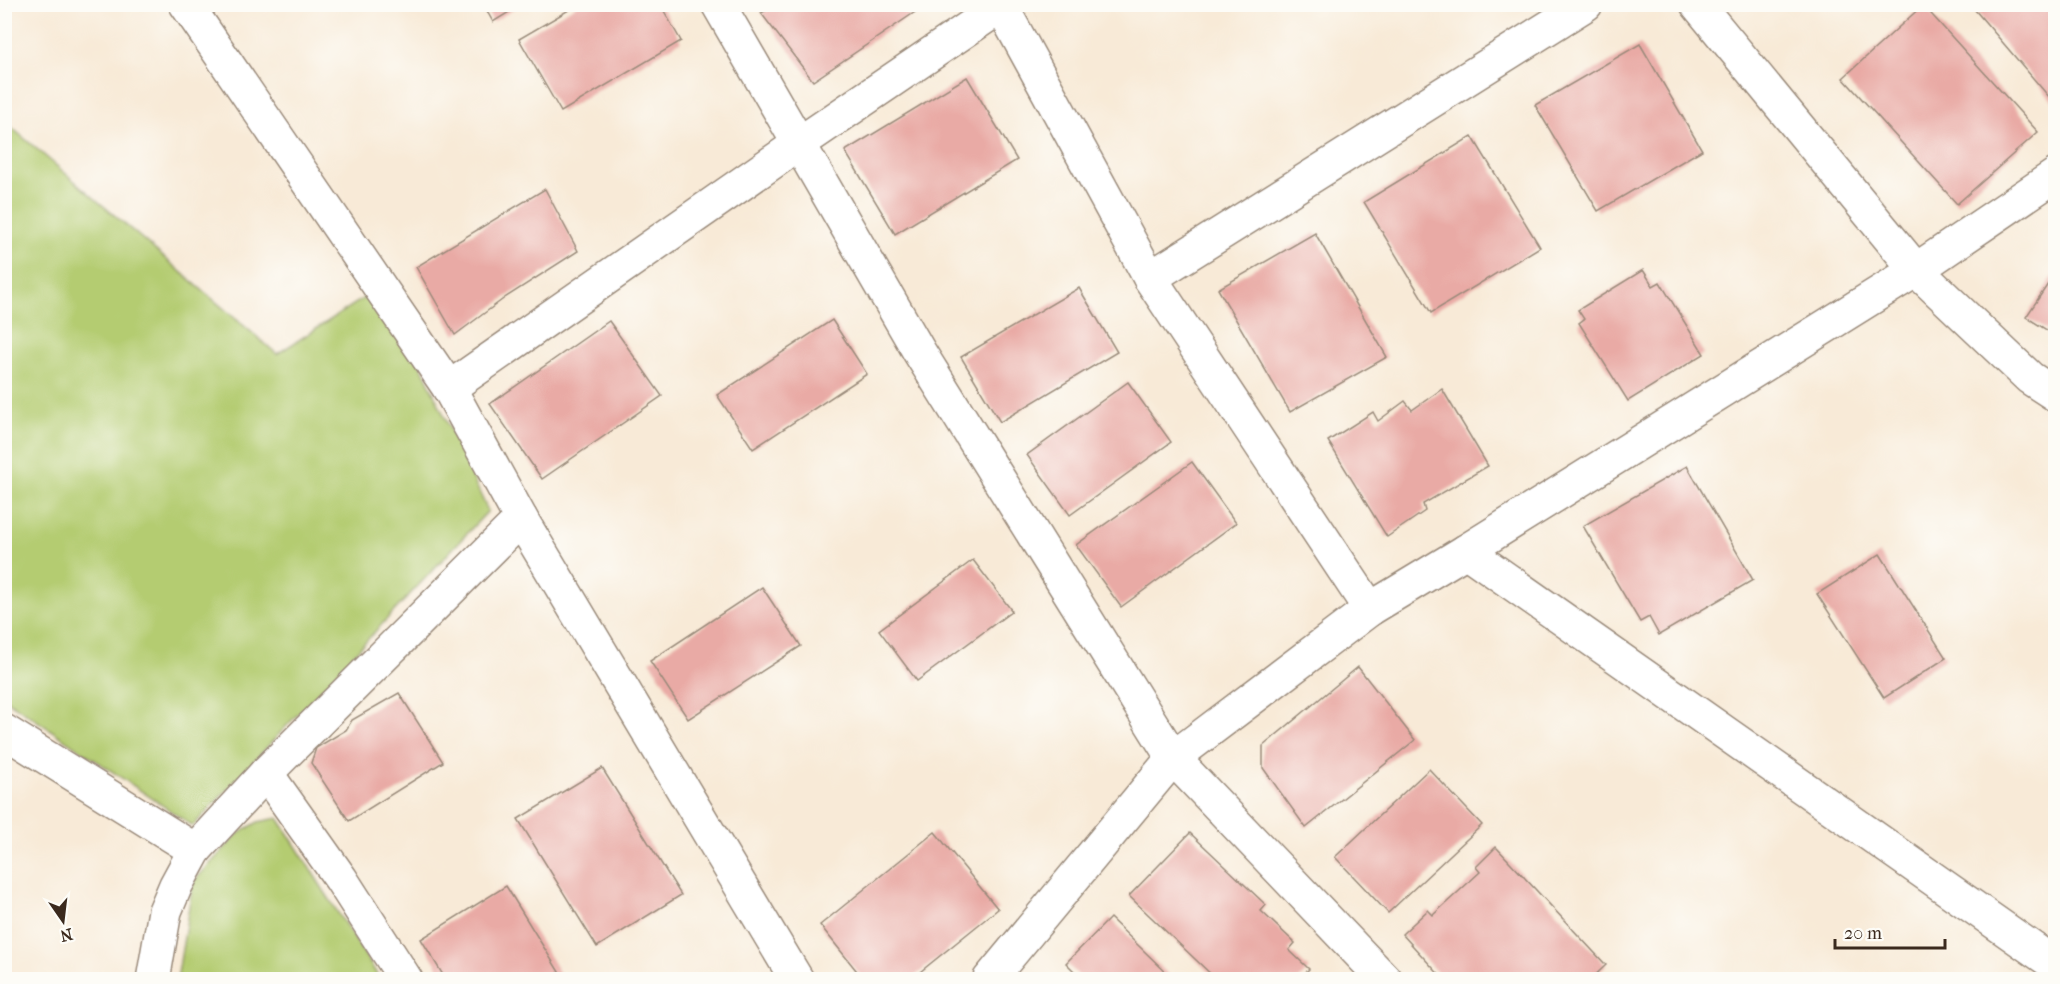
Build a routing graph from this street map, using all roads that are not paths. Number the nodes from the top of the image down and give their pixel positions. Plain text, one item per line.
1 (186, 4) edge
2 (718, 4) edge
3 (1586, 4) edge
4 (1697, 4) edge
5 (1002, 5) edge
6 (800, 143) junction
7 (2055, 175) edge
8 (1916, 270) junction
9 (1150, 278) junction
10 (449, 388) junction
11 (2055, 395) edge
12 (521, 519) junction
13 (1466, 551) junction
14 (1370, 609) junction
15 (4, 730) edge
16 (1173, 758) junction
17 (266, 773) junction
18 (195, 850) junction
19 (2055, 965) edge
20 (153, 980) edge
21 (406, 980) edge
22 (797, 980) edge
23 (989, 980) edge
24 (1385, 980) edge

1 - 10 street
2 - 6 street
3 - 9 street
4 - 8 street
5 - 6 street
5 - 9 street
6 - 10 street
6 - 16 street
7 - 8 street
8 - 11 street
8 - 13 street
9 - 14 street
10 - 12 street
12 - 17 street
12 - 22 street
13 - 14 street
13 - 19 street
14 - 16 street
15 - 18 street
16 - 23 street
16 - 24 street
17 - 18 street
17 - 21 street
18 - 20 street

